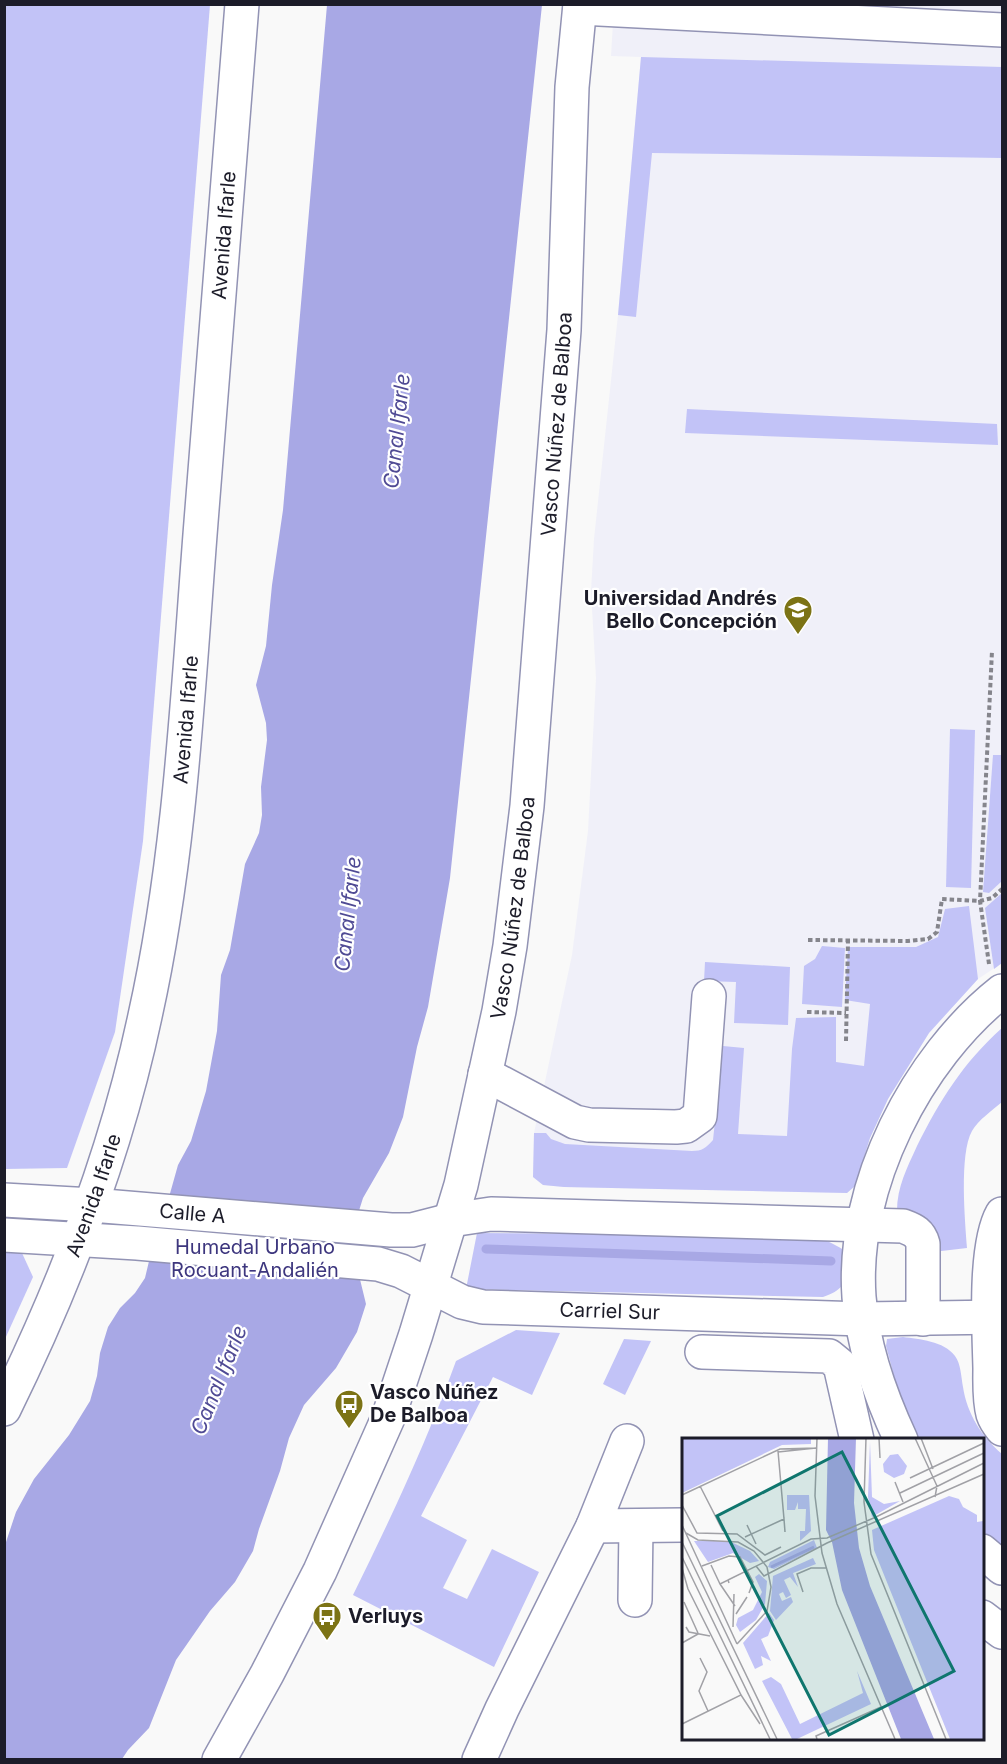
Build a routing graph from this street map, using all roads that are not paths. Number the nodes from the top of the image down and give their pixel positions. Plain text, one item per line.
1 (242, 4) edge
2 (580, 6) edge
3 (887, 14) edge
4 (1002, 30) edge
5 (1001, 992) edge
6 (709, 996) dead end
7 (486, 1074) junction
8 (4, 1200) edge
9 (92, 1205) junction
10 (1002, 1214) edge
11 (451, 1220) junction
12 (864, 1225) junction
13 (4, 1234) edge
14 (79, 1240) junction
15 (368, 1264) joint
16 (431, 1287) junction
17 (995, 1318) edge
18 (862, 1319) junction
19 (923, 1319) junction
20 (702, 1352) dead end
21 (848, 1401) junction
22 (4, 1408) edge
23 (1002, 1429) edge
24 (848, 1438) edge
25 (857, 1438) edge
26 (900, 1438) edge
27 (627, 1441) dead end
28 (682, 1525) edge
29 (593, 1526) junction
30 (636, 1526) junction
31 (983, 1553) edge
32 (1002, 1568) edge
33 (635, 1600) dead end
34 (983, 1618) edge
35 (1002, 1632) edge
36 (219, 1760) edge
37 (479, 1760) edge

1 - 9 street, Avenida Ifarle
2 - 3 street
2 - 7 street, Vasco Núñez de Balboa
3 - 4 street
5 - 12 street
6 - 7 street
7 - 11 street, Vasco Núñez de Balboa
8 - 9 street, Calle A
9 - 11 street, Calle A
9 - 14 street, Avenida Ifarle
10 - 17 street
11 - 12 street
11 - 16 street, Vasco Núñez de Balboa
12 - 18 street
12 - 19 street
13 - 14 street, Calle A
14 - 15 street, Calle A
14 - 22 street, Avenida Ifarle
15 - 16 street, Carriel Sur
16 - 18 street, Carriel Sur
16 - 36 street, Vasco Núñez de Balboa
17 - 19 street, Carriel Sur
17 - 23 street
18 - 19 street, Carriel Sur
18 - 26 street
20 - 21 street
21 - 24 street
21 - 25 street
27 - 29 street
28 - 30 street
29 - 30 street
29 - 37 street
30 - 33 street
31 - 32 street
34 - 35 street

